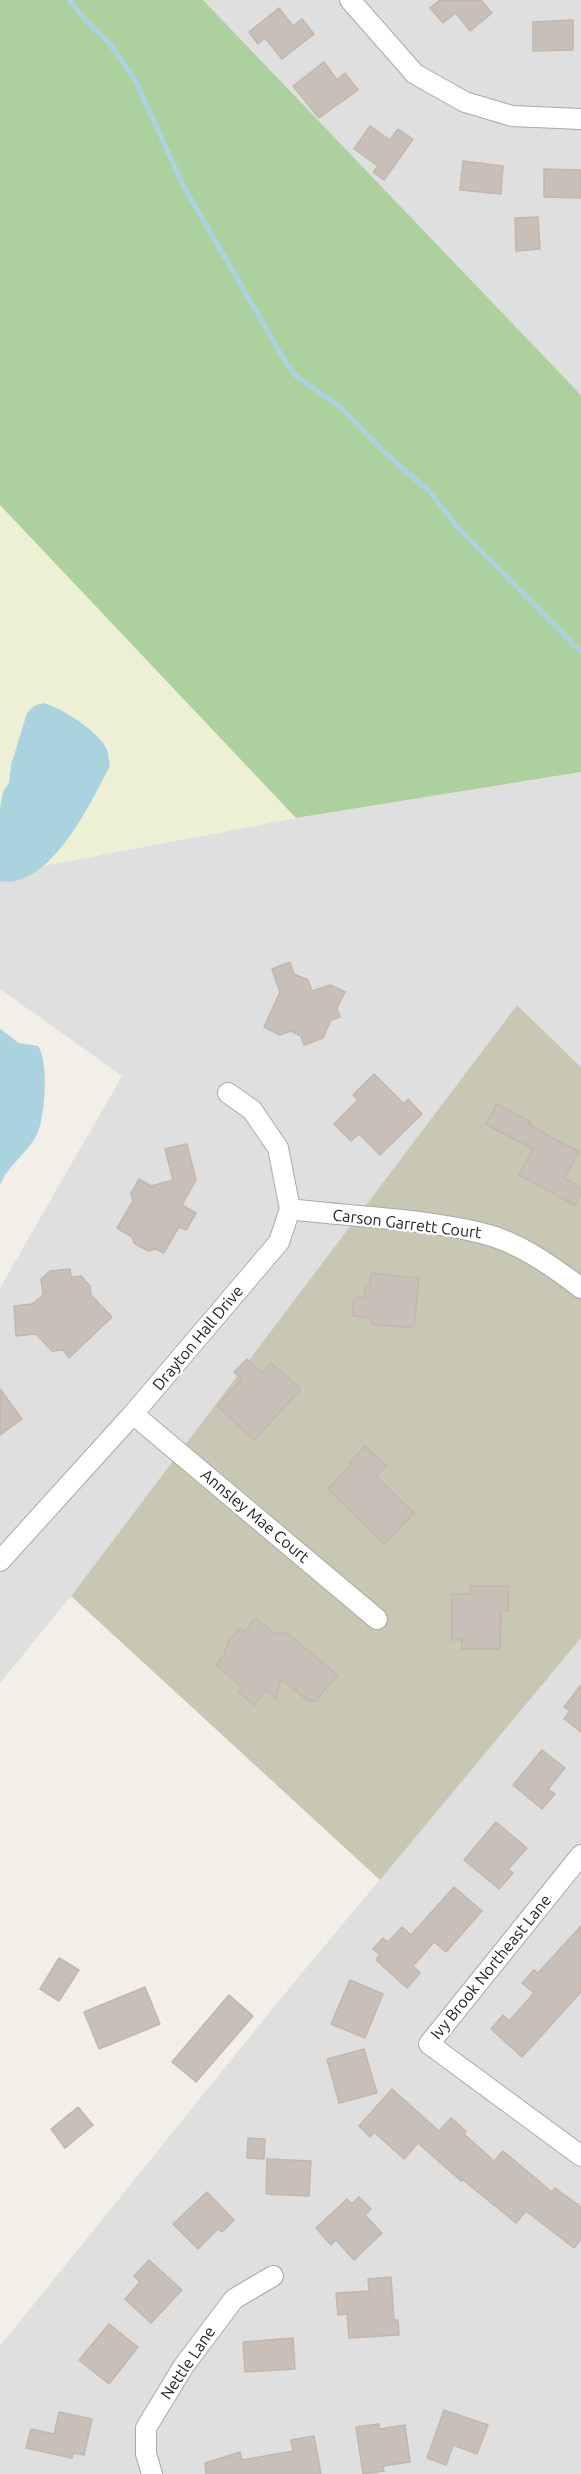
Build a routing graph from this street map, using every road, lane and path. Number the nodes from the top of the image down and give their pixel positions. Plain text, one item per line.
1 (350, 0) edge
2 (581, 119) edge
3 (228, 1093) dead end
4 (290, 1209) junction
5 (581, 1288) edge
6 (133, 1414) junction
7 (0, 1561) edge
8 (377, 1619) dead end
9 (581, 1855) edge
10 (581, 2156) edge
11 (273, 2276) dead end
12 (152, 2474) edge

1 - 2 street
3 - 4 street, Drayton Hall Drive
4 - 5 street, Carson Garrett Court
4 - 6 street, Drayton Hall Drive
6 - 7 street, Drayton Hall Drive
6 - 8 street, Annsley Mae Court
9 - 10 street, Ivy Brook Northeast Lane
11 - 12 street, Nettle Lane

